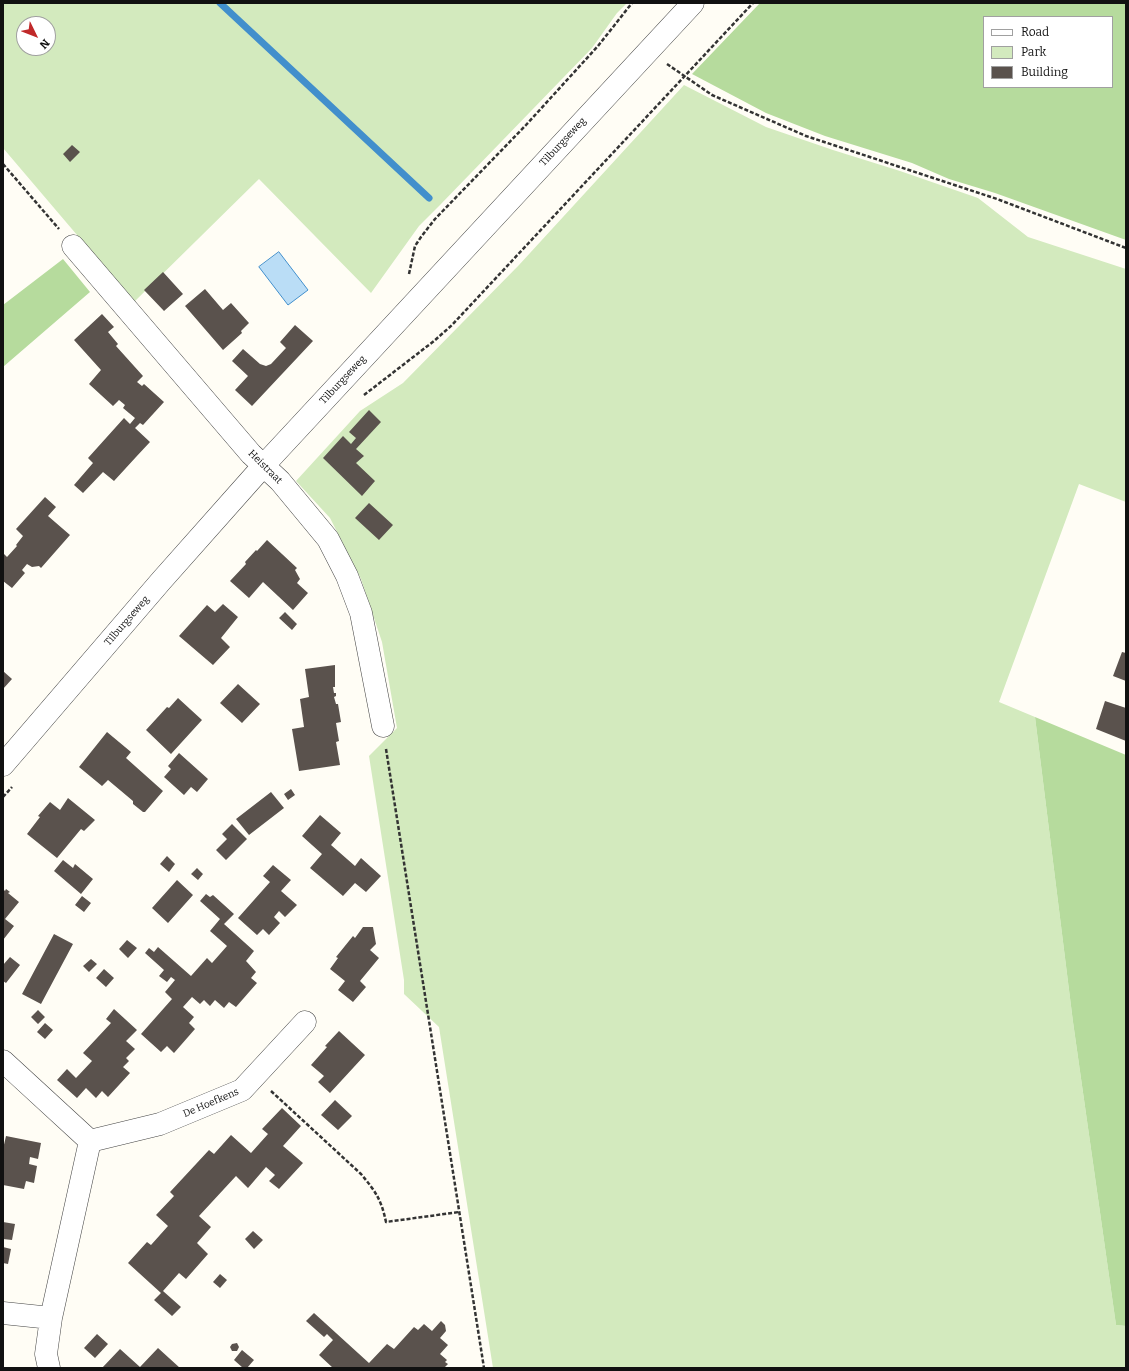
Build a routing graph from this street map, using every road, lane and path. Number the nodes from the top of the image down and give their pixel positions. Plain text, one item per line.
1 (632, 3) edge
2 (693, 3) edge
3 (753, 3) edge
4 (649, 51) junction
5 (683, 77) junction
6 (3, 164) edge
7 (73, 246) joint
8 (1126, 248) edge
9 (408, 277) dead end
10 (363, 395) dead end
11 (264, 465) junction
12 (383, 726) joint
13 (3, 765) edge
14 (305, 1022) dead end
15 (3, 1061) edge
16 (255, 1076) junction
17 (90, 1141) junction
18 (459, 1212) junction
19 (3, 1313) edge
20 (51, 1318) junction
21 (49, 1368) edge
22 (484, 1368) edge

1 - 9 path
2 - 4 street, Tilburgseweg
3 - 5 path
4 - 5 path
4 - 11 street, Tilburgseweg
5 - 8 path
5 - 10 path
6 - 7 path
7 - 11 street, Heistraat
11 - 12 street, Heistraat
11 - 13 street, Tilburgseweg
12 - 18 path
14 - 16 street, De Hoefkens
15 - 17 street
16 - 17 street, De Hoefkens
16 - 18 path
17 - 20 street
18 - 22 path
19 - 20 street
20 - 21 street

